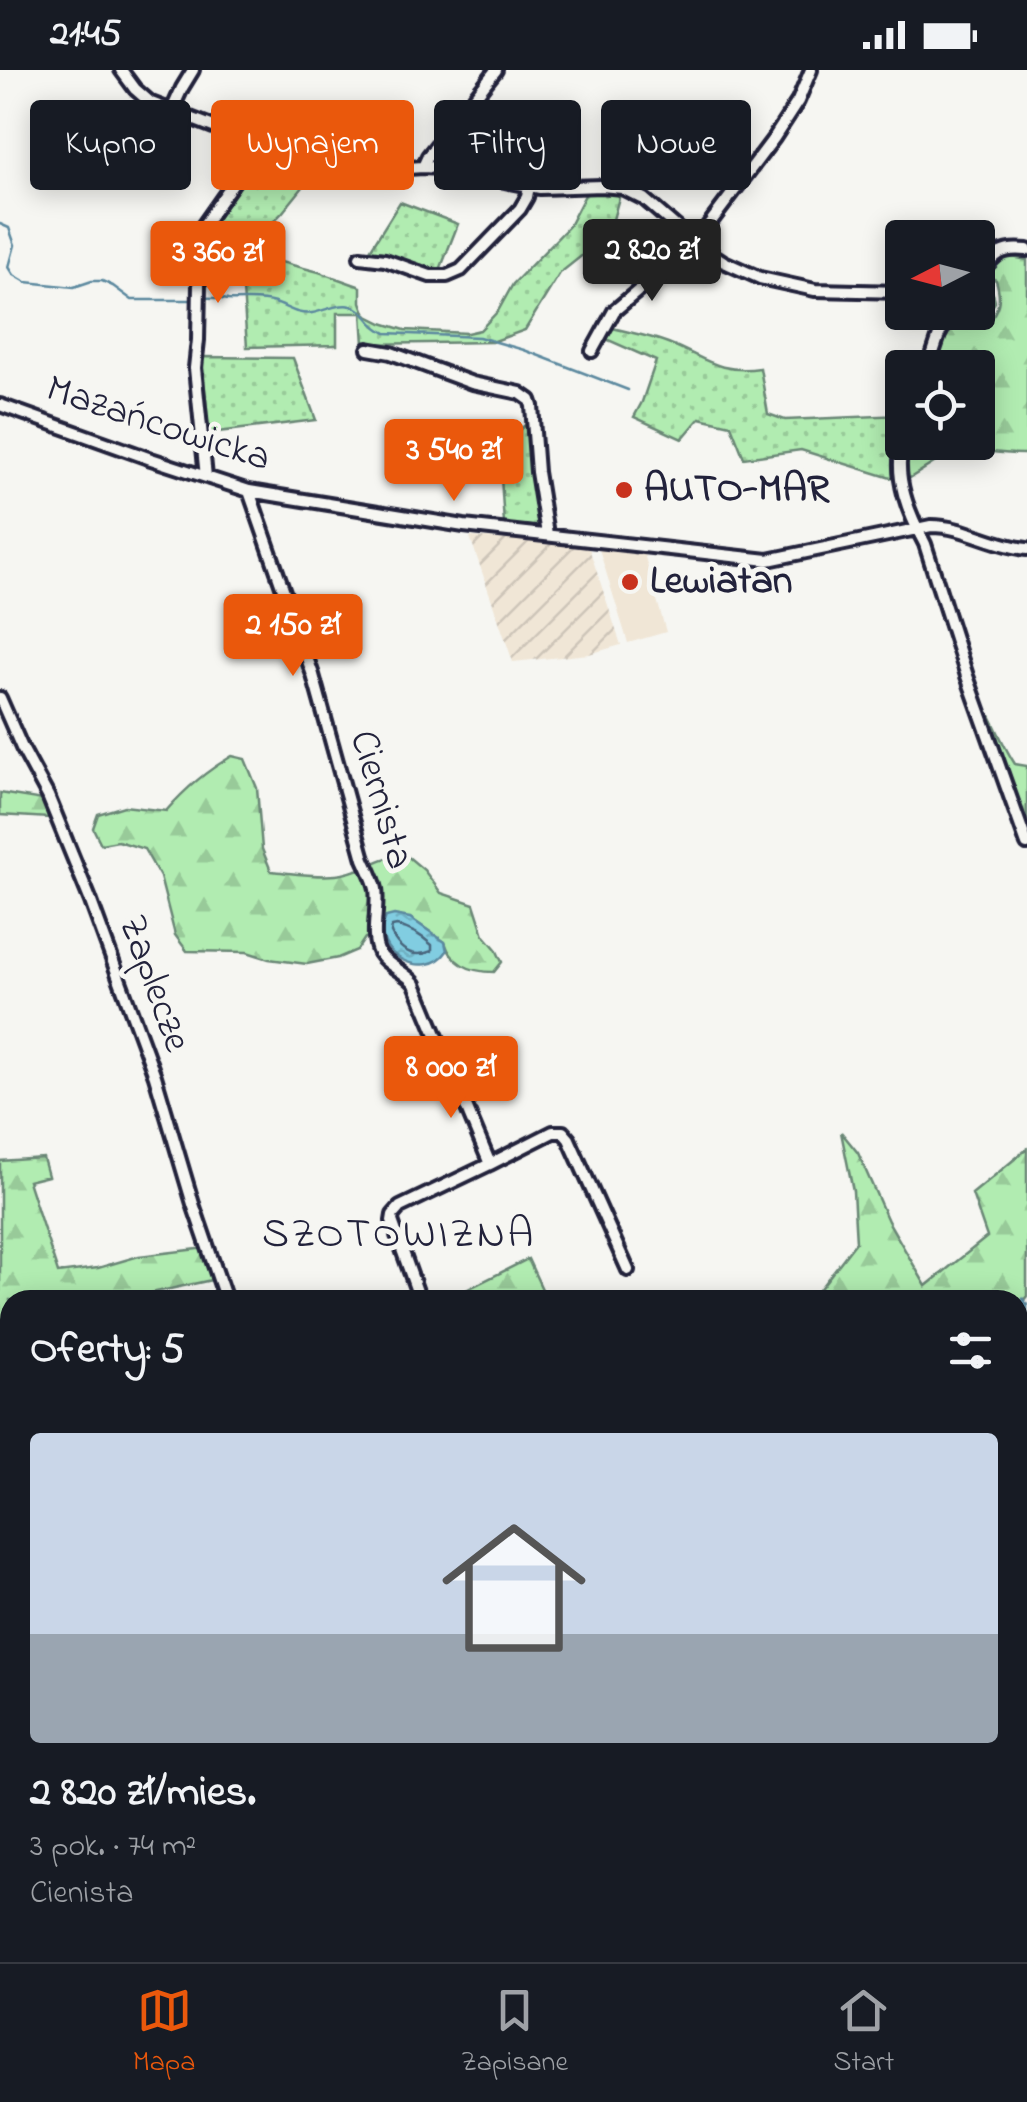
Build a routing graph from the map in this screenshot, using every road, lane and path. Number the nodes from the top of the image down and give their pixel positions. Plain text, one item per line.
1 (121, 70) edge
2 (193, 70) edge
3 (496, 70) edge
4 (811, 70) edge
5 (148, 100) edge
6 (177, 100) edge
7 (414, 167) edge
8 (423, 167) junction
9 (434, 169) edge
10 (581, 187) edge
11 (228, 190) edge
12 (529, 190) edge
13 (695, 244) junction
14 (1027, 250) edge
15 (360, 257) dead end
16 (995, 257) edge
17 (885, 292) edge
18 (368, 349) dead end
19 (592, 352) dead end
20 (0, 405) edge
21 (898, 460) edge
22 (206, 477) junction
23 (249, 491) junction
24 (917, 529) junction
25 (547, 534) junction
26 (1027, 549) edge
27 (0, 698) edge
28 (1027, 844) edge
29 (490, 1164) junction
30 (628, 1270) dead end
31 (223, 1290) edge
32 (416, 1290) edge

1 - 5 street
2 - 6 street
3 - 8 street
4 - 13 street
7 - 8 street
8 - 9 street
10 - 13 street
11 - 22 street
12 - 15 street
13 - 17 street
13 - 19 street
14 - 16 street
18 - 25 street
20 - 22 street, Mazańcowicka
21 - 24 street
22 - 23 street, Mazańcowicka
23 - 25 street, Mazańcowicka
23 - 29 street, Ciernista
24 - 25 street, Mazańcowicka
24 - 26 street, Mazańcowicka
24 - 28 street
27 - 31 street, Zaplecze
29 - 30 street
29 - 32 street

